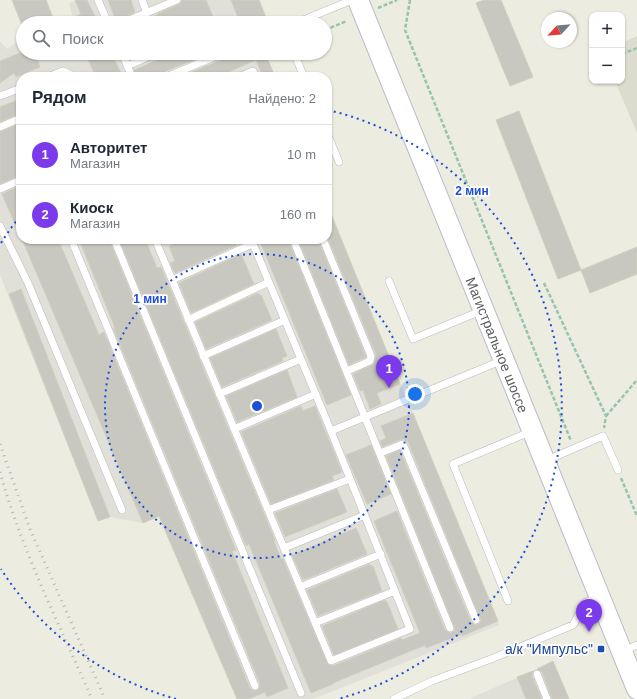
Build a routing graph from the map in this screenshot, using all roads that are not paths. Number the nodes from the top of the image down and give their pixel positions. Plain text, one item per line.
1 (98, 0) edge
2 (142, 0) edge
3 (177, 0) edge
4 (352, 0) edge
5 (358, 0) edge
6 (147, 13) junction
7 (105, 16) edge
8 (140, 16) edge
9 (313, 16) edge
10 (125, 60) edge
11 (140, 60) edge
12 (207, 60) edge
13 (297, 60) edge
14 (127, 66) junction
15 (130, 72) edge
16 (178, 72) edge
17 (302, 72) edge
18 (16, 90) edge
19 (0, 96) edge
20 (16, 120) edge
21 (0, 127) edge
22 (332, 145) edge
23 (339, 162) dead end
24 (16, 182) edge
25 (0, 189) edge
26 (0, 226) edge
27 (73, 244) edge
28 (116, 244) edge
29 (157, 244) edge
30 (246, 244) edge
31 (253, 244) edge
32 (295, 244) edge
33 (325, 244) edge
34 (172, 280) junction
35 (389, 281) dead end
36 (269, 282) junction
37 (483, 310) junction
38 (188, 320) junction
39 (285, 320) junction
40 (203, 356) junction
41 (301, 359) junction
42 (503, 360) junction
43 (347, 371) junction
44 (219, 394) junction
45 (316, 394) junction
46 (365, 417) junction
47 (234, 429) junction
48 (331, 431) junction
49 (532, 431) junction
50 (380, 453) junction
51 (544, 461) junction
52 (618, 470) road end
53 (350, 479) junction
54 (122, 510) dead end
55 (268, 510) junction
56 (365, 516) junction
57 (284, 548) junction
58 (380, 554) junction
59 (300, 587) junction
60 (395, 591) junction
61 (599, 597) junction
62 (508, 601) dead end
63 (476, 620) dead end
64 (315, 623) junction
65 (450, 628) dead end
66 (629, 649) edge
67 (537, 674) dead end
68 (255, 686) dead end
69 (637, 689) edge
70 (301, 693) dead end
71 (394, 699) edge
72 (547, 699) edge

1 - 7 lane
2 - 6 lane
3 - 6 lane
4 - 9 lane
5 - 37 main road, Магистральное шоссе
6 - 8 lane
10 - 14 lane
11 - 14 lane
12 - 16 lane
13 - 17 lane
14 - 15 lane
18 - 19 lane
20 - 21 lane
22 - 23 lane
24 - 25 lane
26 - 54 lane
27 - 68 lane
28 - 70 lane
29 - 34 lane
30 - 34 lane
31 - 36 lane
32 - 43 lane
33 - 43 lane
34 - 38 lane
35 - 37 lane
36 - 38 lane
36 - 39 lane
37 - 42 main road, Магистральное шоссе
38 - 40 lane
39 - 40 lane
39 - 41 lane
40 - 44 lane
41 - 44 lane
41 - 45 lane
42 - 46 lane
42 - 49 main road, Магистральное шоссе
43 - 46 lane
44 - 47 lane
45 - 47 lane
45 - 48 lane
46 - 48 lane
46 - 50 lane
47 - 55 lane
48 - 53 lane
49 - 51 main road, Магистральное шоссе
49 - 62 lane
50 - 63 lane
50 - 65 lane
51 - 52 lane
51 - 61 main road, Магистральное шоссе
53 - 55 lane
53 - 56 lane
55 - 57 lane
56 - 57 lane
56 - 58 lane
57 - 59 lane
58 - 59 lane
58 - 60 lane
59 - 64 lane
60 - 64 lane
60 - 64 lane
61 - 66 main road, Магистральное шоссе
61 - 71 lane
66 - 69 main road, Магистральное шоссе
67 - 72 lane

